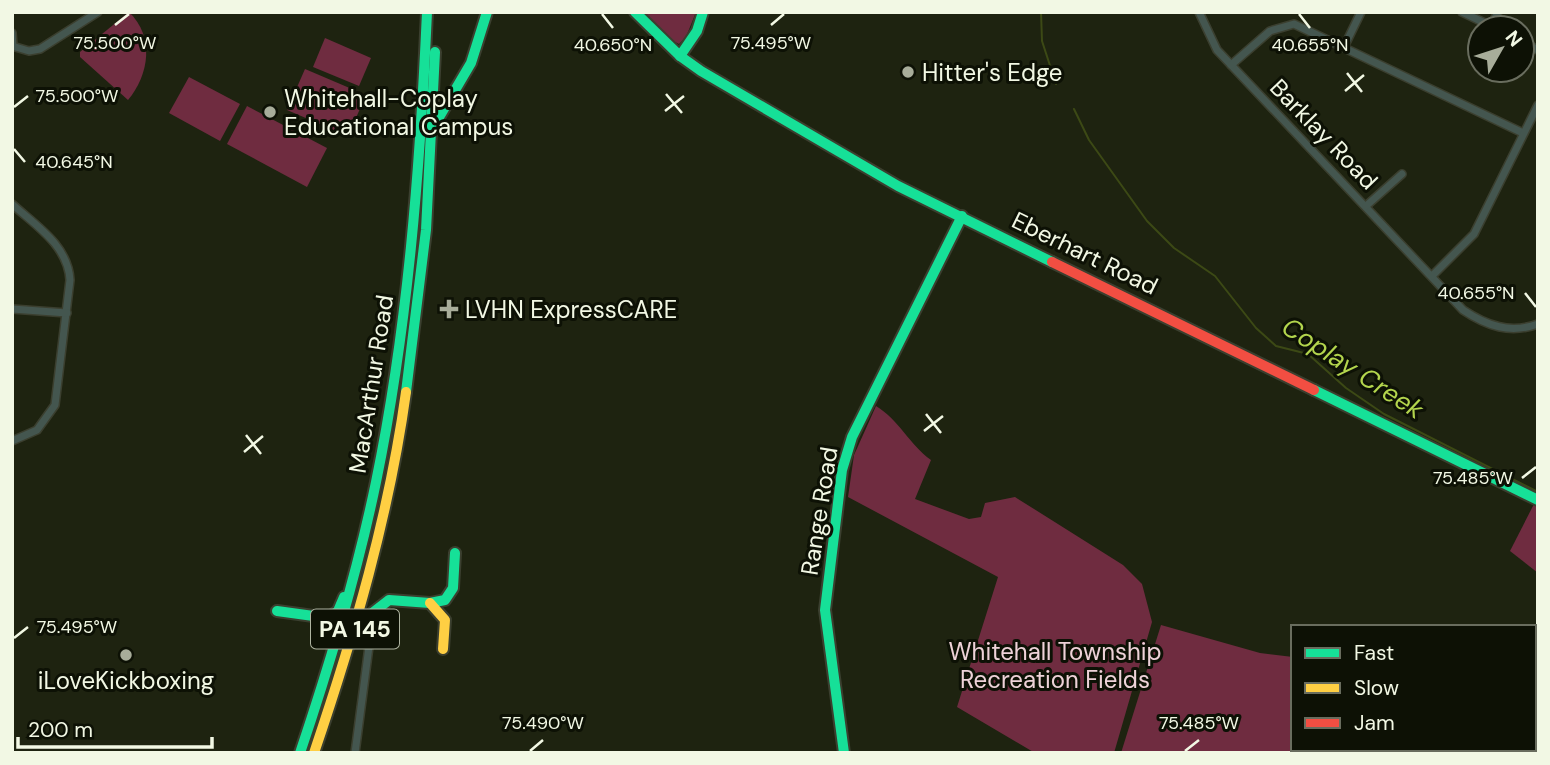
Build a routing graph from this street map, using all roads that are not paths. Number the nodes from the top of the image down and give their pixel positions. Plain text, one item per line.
1 (98, 12) edge
2 (427, 12) edge
3 (436, 12) edge
4 (487, 12) edge
5 (635, 12) edge
6 (703, 12) edge
7 (1199, 12) edge
8 (1361, 12) edge
9 (12, 33) edge
10 (13, 46) edge
11 (1345, 47) junction
12 (680, 56) junction
13 (1231, 65) junction
14 (1538, 105) edge
15 (1523, 133) junction
16 (433, 141) junction
17 (1402, 174) dead end
18 (12, 204) edge
19 (1366, 206) junction
20 (962, 216) junction
21 (1432, 276) junction
22 (12, 309) edge
23 (67, 313) junction
24 (1538, 324) edge
25 (12, 441) edge
26 (1538, 500) edge
27 (456, 553) dead end
28 (358, 567) junction
29 (430, 604) junction
30 (370, 639) dead end
31 (351, 643) junction
32 (336, 649) junction
33 (443, 649) dead end
34 (300, 753) edge
35 (314, 753) edge
36 (355, 753) edge
37 (844, 753) edge

1 - 10 street
2 - 28 main road, MacArthur Road / PA 145
3 - 16 main road, MacArthur Road / PA 145
4 - 16 main road
5 - 12 main road, Eberhart Road
6 - 12 main road
7 - 13 street, Barklay Road
8 - 11 street
9 - 10 street
11 - 13 street
11 - 15 street
12 - 20 main road, Eberhart Road
13 - 19 street, Barklay Road
14 - 15 street
15 - 21 street
16 - 31 main road, MacArthur Road / PA 145
17 - 19 street
18 - 23 street
19 - 21 street, Barklay Road
20 - 26 main road, Eberhart Road
20 - 37 main road, Range Road
21 - 24 street, Barklay Road
22 - 23 street
23 - 25 street
27 - 29 main road
28 - 32 main road, MacArthur Road / PA 145
28 - 32 main road
29 - 31 main road
29 - 33 main road
30 - 36 street
31 - 35 main road, MacArthur Road / PA 145
32 - 34 main road, MacArthur Road / PA 145

